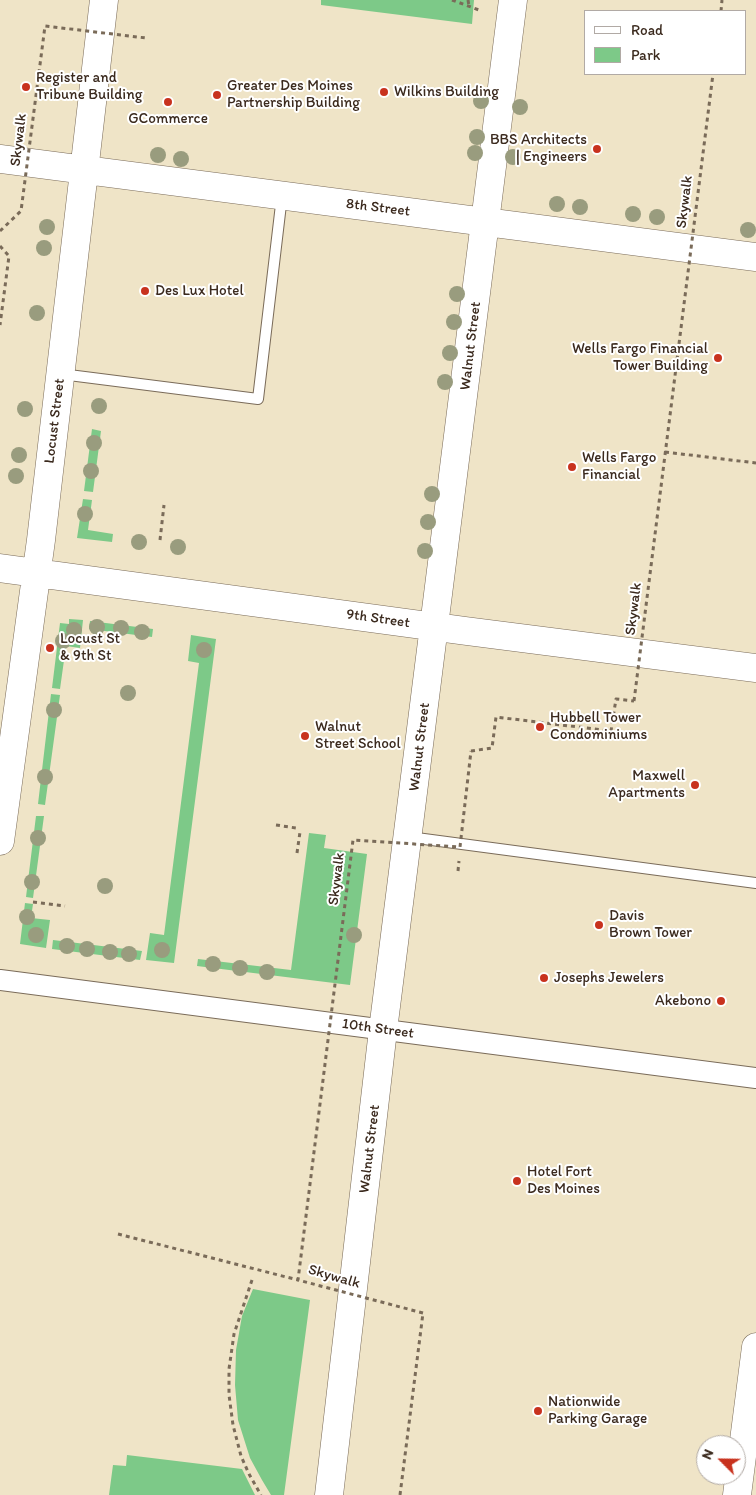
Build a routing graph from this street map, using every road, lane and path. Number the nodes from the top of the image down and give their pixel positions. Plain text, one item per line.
1 (104, 0) edge
2 (452, 0) edge
3 (468, 0) edge
4 (514, 0) edge
5 (468, 6) junction
6 (478, 10) dead end
7 (146, 38) dead end
8 (713, 75) edge
9 (0, 159) edge
10 (84, 170) junction
11 (282, 195) junction
12 (486, 222) junction
13 (0, 231) edge
14 (0, 246) edge
15 (756, 257) edge
16 (0, 325) edge
17 (61, 374) junction
18 (665, 452) junction
19 (756, 463) edge
20 (164, 505) dead end
21 (160, 540) dead end
22 (0, 568) edge
23 (37, 573) junction
24 (435, 627) junction
25 (756, 668) edge
26 (276, 825) dead end
27 (296, 828) dead end
28 (300, 832) dead end
29 (408, 837) junction
30 (0, 841) edge
31 (297, 853) dead end
32 (756, 882) edge
33 (33, 902) dead end
34 (65, 906) dead end
35 (0, 980) edge
36 (383, 1030) junction
37 (756, 1078) edge
38 (118, 1234) dead end
39 (252, 1280) dead end
40 (298, 1280) junction
41 (756, 1347) edge
42 (744, 1490) edge
43 (262, 1495) edge
44 (329, 1495) edge
45 (400, 1495) edge

1 - 10 main road, Locust Street
2 - 5 path
3 - 5 path
4 - 12 main road, Walnut Street
5 - 6 path
7 - 13 path, Skywalk, bridge
8 - 18 path, Skywalk, bridge
9 - 10 main road, 8th Street
10 - 11 main road, 8th Street
10 - 17 main road, Locust Street
11 - 12 main road, 8th Street
11 - 17 lane
12 - 15 main road, 8th Street
12 - 24 main road, Walnut Street
14 - 16 path
17 - 23 main road, Locust Street
18 - 19 path
18 - 40 path, Skywalk, bridge
20 - 21 path
22 - 23 main road, 9th Street
23 - 24 main road, 9th Street
23 - 30 main road, Locust Street
24 - 25 main road, 9th Street
24 - 29 main road, Walnut Street
26 - 27 path
28 - 31 path
29 - 32 lane
29 - 36 main road, Walnut Street
33 - 34 path
35 - 36 street, 10th Street
36 - 37 street, 10th Street
36 - 44 main road, Walnut Street
38 - 40 path
39 - 43 path
40 - 45 path, Skywalk, bridge
41 - 42 main road

